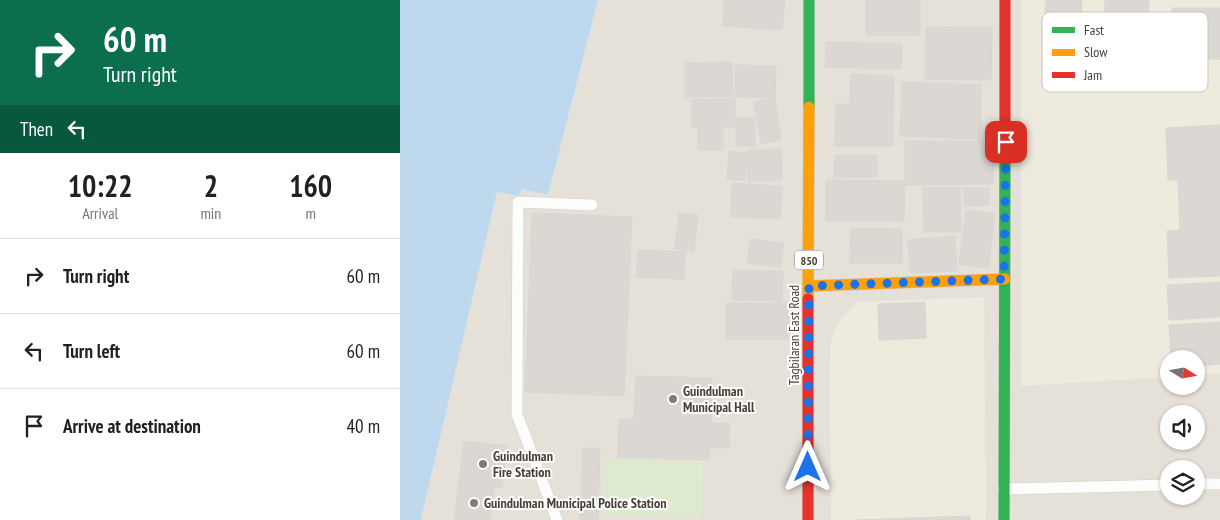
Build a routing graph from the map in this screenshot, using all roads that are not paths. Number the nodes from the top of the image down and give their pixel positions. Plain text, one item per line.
1 (809, 0) edge
2 (1005, 0) edge
3 (592, 206) dead end
4 (1004, 279) junction
5 (809, 286) junction
6 (1205, 484) edge
7 (1220, 484) edge
8 (1160, 485) edge
9 (1003, 489) junction
10 (557, 520) edge
11 (808, 520) edge
12 (1004, 520) edge

1 - 5 street, Tagbilaran East Road / 850
2 - 4 street
3 - 10 lane
4 - 5 street
4 - 9 street
5 - 11 street, Tagbilaran East Road / 850
6 - 7 lane
8 - 9 lane
9 - 12 street

